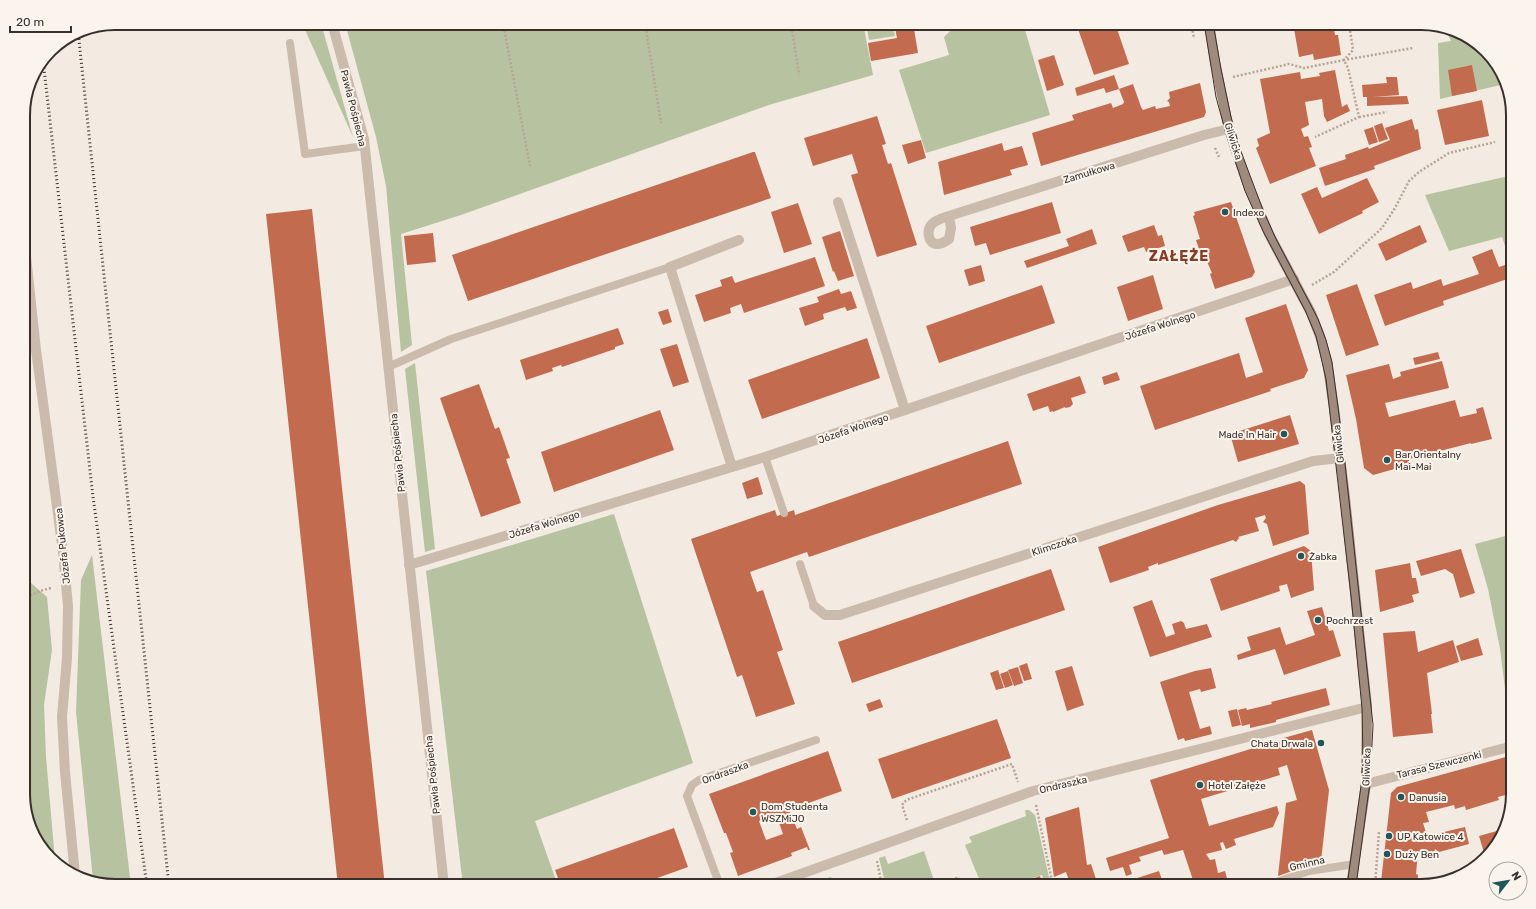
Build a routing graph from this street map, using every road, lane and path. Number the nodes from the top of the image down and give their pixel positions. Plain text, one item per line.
1 (334, 30) edge
2 (504, 30) edge
3 (646, 30) edge
4 (792, 30) edge
5 (1193, 30) edge
6 (1210, 30) edge
7 (1350, 30) edge
8 (290, 43) dead end
9 (1196, 46) dead end
10 (1413, 48) dead end
11 (1344, 60) junction
12 (799, 75) dead end
13 (1219, 80) junction
14 (1387, 112) dead end
15 (1359, 117) junction
16 (662, 123) dead end
17 (1229, 129) junction
18 (1204, 135) junction
19 (1315, 137) dead end
20 (1495, 142) dead end
21 (365, 146) junction
22 (1219, 157) dead end
23 (530, 166) dead end
24 (838, 202) dead end
25 (949, 216) dead end
26 (739, 240) dead end
27 (670, 266) junction
28 (1294, 280) junction
29 (1299, 290) junction
30 (30, 294) edge
31 (388, 367) junction
32 (905, 410) junction
33 (765, 457) junction
34 (1340, 458) junction
35 (732, 467) junction
36 (784, 514) dead end
37 (800, 564) dead end
38 (409, 565) junction
39 (51, 588) dead end
40 (30, 595) edge
41 (814, 606) joint
42 (1367, 707) junction
43 (816, 740) dead end
44 (1506, 748) edge
45 (1018, 784) dead end
46 (1366, 784) junction
47 (1033, 791) junction
48 (908, 824) dead end
49 (1379, 831) dead end
50 (874, 847) junction
51 (1355, 864) junction
52 (74, 869) edge
53 (443, 879) edge
54 (717, 879) edge
55 (786, 879) edge
56 (881, 879) edge
57 (1052, 879) edge
58 (1286, 879) edge
59 (1352, 879) edge
60 (1376, 879) edge

1 - 21 street, Pawła Pośpiecha
2 - 23 path
3 - 16 path
4 - 12 path
5 - 9 path
6 - 13 street, Gliwicka
7 - 11 path
8 - 21 lane
10 - 11 path
11 - 13 path
11 - 15 path
13 - 17 street, Gliwicka
14 - 15 path
15 - 19 path
17 - 18 street, Zamułkowa
17 - 28 street, Gliwicka
18 - 22 path
18 - 25 street, Zamułkowa
20 - 29 path
21 - 31 street, Pawła Pośpiecha
24 - 32 street
26 - 27 street
27 - 31 lane
27 - 35 street
28 - 29 street, Gliwicka
28 - 32 street, Józefa Wolnego
29 - 34 street, Gliwicka
30 - 52 street, Józefa Pukowca
31 - 38 street, Pawła Pośpiecha
32 - 33 street, Józefa Wolnego
33 - 35 street, Józefa Wolnego
33 - 36 lane
34 - 41 street, Klimczoka
34 - 42 street, Gliwicka
35 - 38 street, Józefa Wolnego
37 - 41 lane, Klimczoka
38 - 53 street, Pawła Pośpiecha
39 - 40 path
42 - 46 street, Gliwicka
42 - 47 street, Ondraszka
43 - 54 lane, Ondraszka
44 - 46 street, Tarasa Szewczenki
45 - 48 path
46 - 51 street, Gliwicka
47 - 50 street, Ondraszka
47 - 57 path
49 - 60 path
50 - 55 street, Ondraszka
50 - 56 path
51 - 58 lane, Gminna
51 - 59 street, Gliwicka

